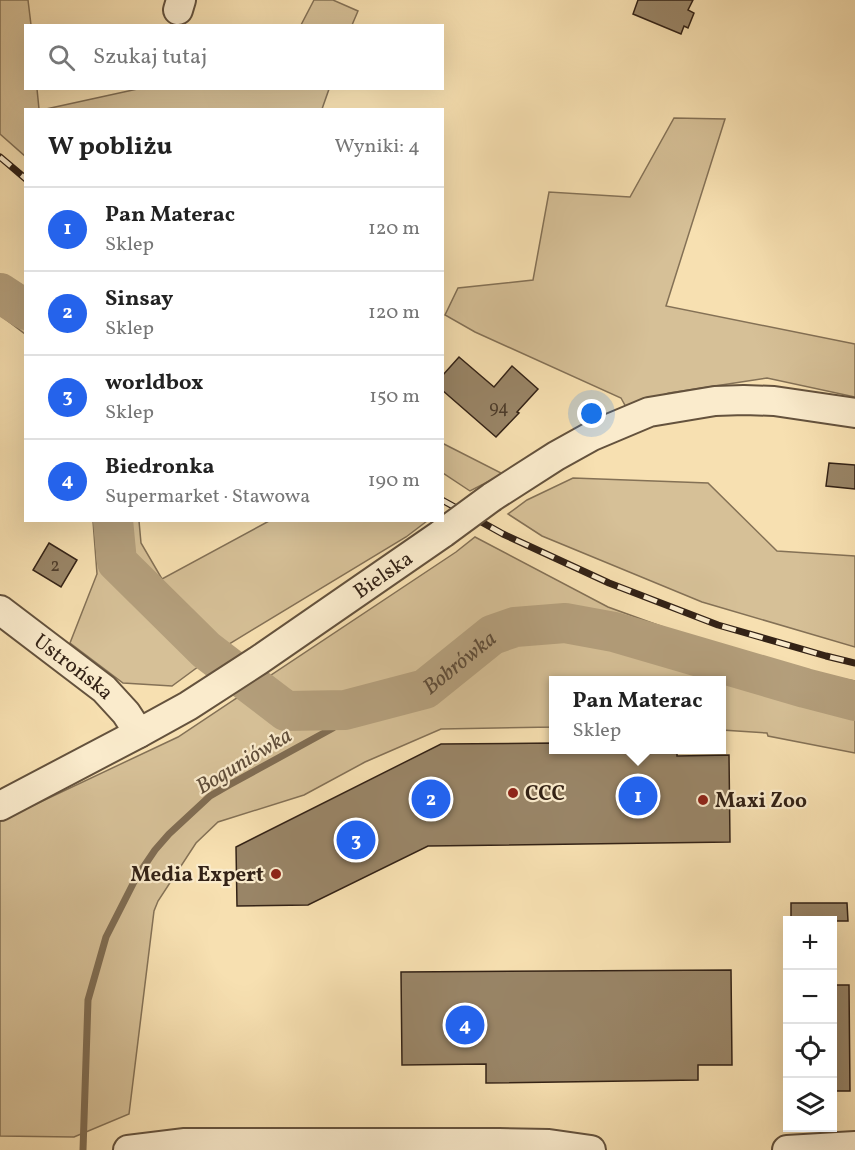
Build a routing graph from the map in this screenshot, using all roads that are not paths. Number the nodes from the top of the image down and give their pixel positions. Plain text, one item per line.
1 (855, 413) edge
2 (0, 610) edge
3 (139, 733) junction
4 (0, 806) edge
5 (855, 1146) edge
6 (316, 1147) edge
7 (128, 1150) edge
8 (591, 1150) edge
9 (787, 1150) edge

1 - 3 street, Bielska, bridge
2 - 3 street, Ustrońska
3 - 4 street, Bielska
5 - 9 street
6 - 7 street
6 - 8 street

